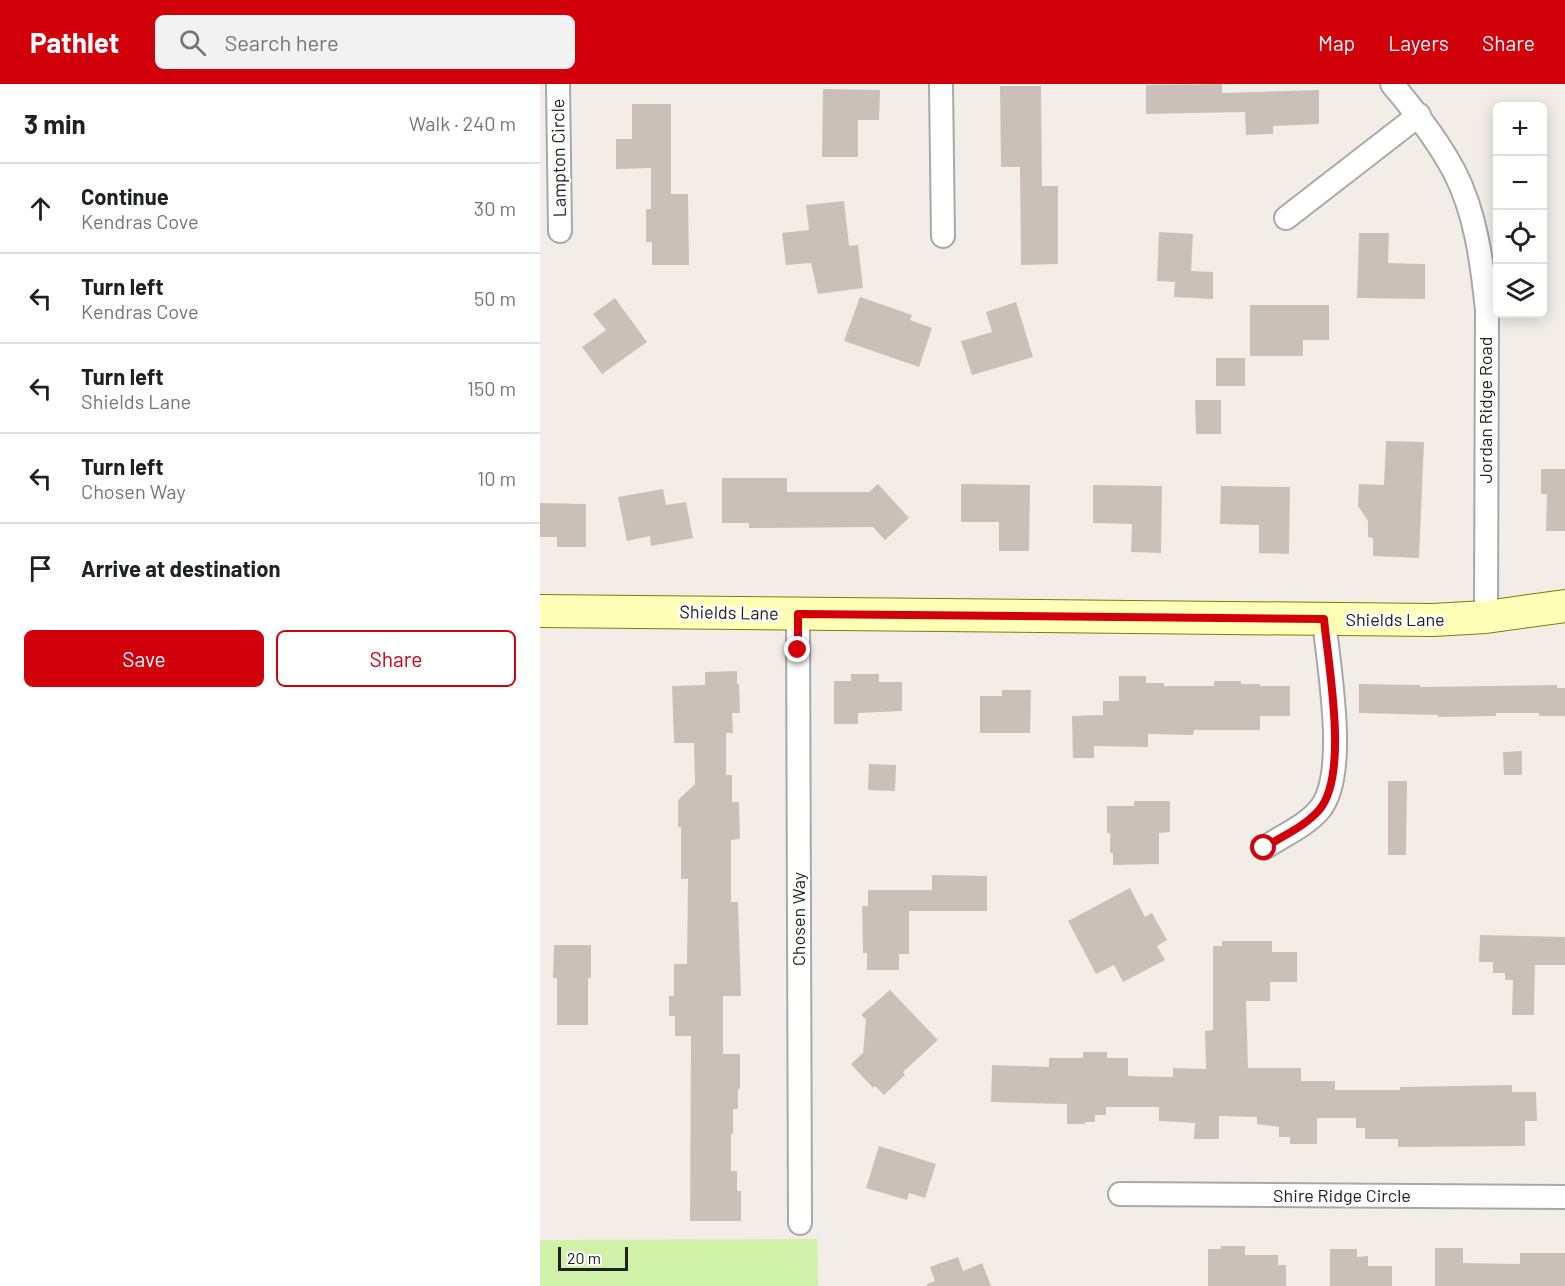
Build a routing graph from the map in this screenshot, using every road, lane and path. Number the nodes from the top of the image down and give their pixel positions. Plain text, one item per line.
1 (558, 84) edge
2 (941, 84) edge
3 (1392, 84) edge
4 (1419, 116) junction
5 (1286, 218) dead end
6 (560, 231) dead end
7 (943, 236) dead end
8 (1565, 606) edge
9 (540, 611) edge
10 (798, 614) junction
11 (1486, 617) junction
12 (1324, 619) junction
13 (1264, 848) dead end
14 (1120, 1194) dead end
15 (1565, 1197) edge
16 (800, 1223) dead end

1 - 6 street, Lampton Circle
2 - 7 street
3 - 4 street, Jordan Ridge Road
4 - 5 street
4 - 11 street, Jordan Ridge Road
8 - 11 main road, Shields Lane
9 - 10 main road, Shields Lane
10 - 12 main road, Shields Lane
10 - 16 street, Chosen Way
11 - 12 main road, Shields Lane
12 - 13 street
14 - 15 street, Shire Ridge Circle

